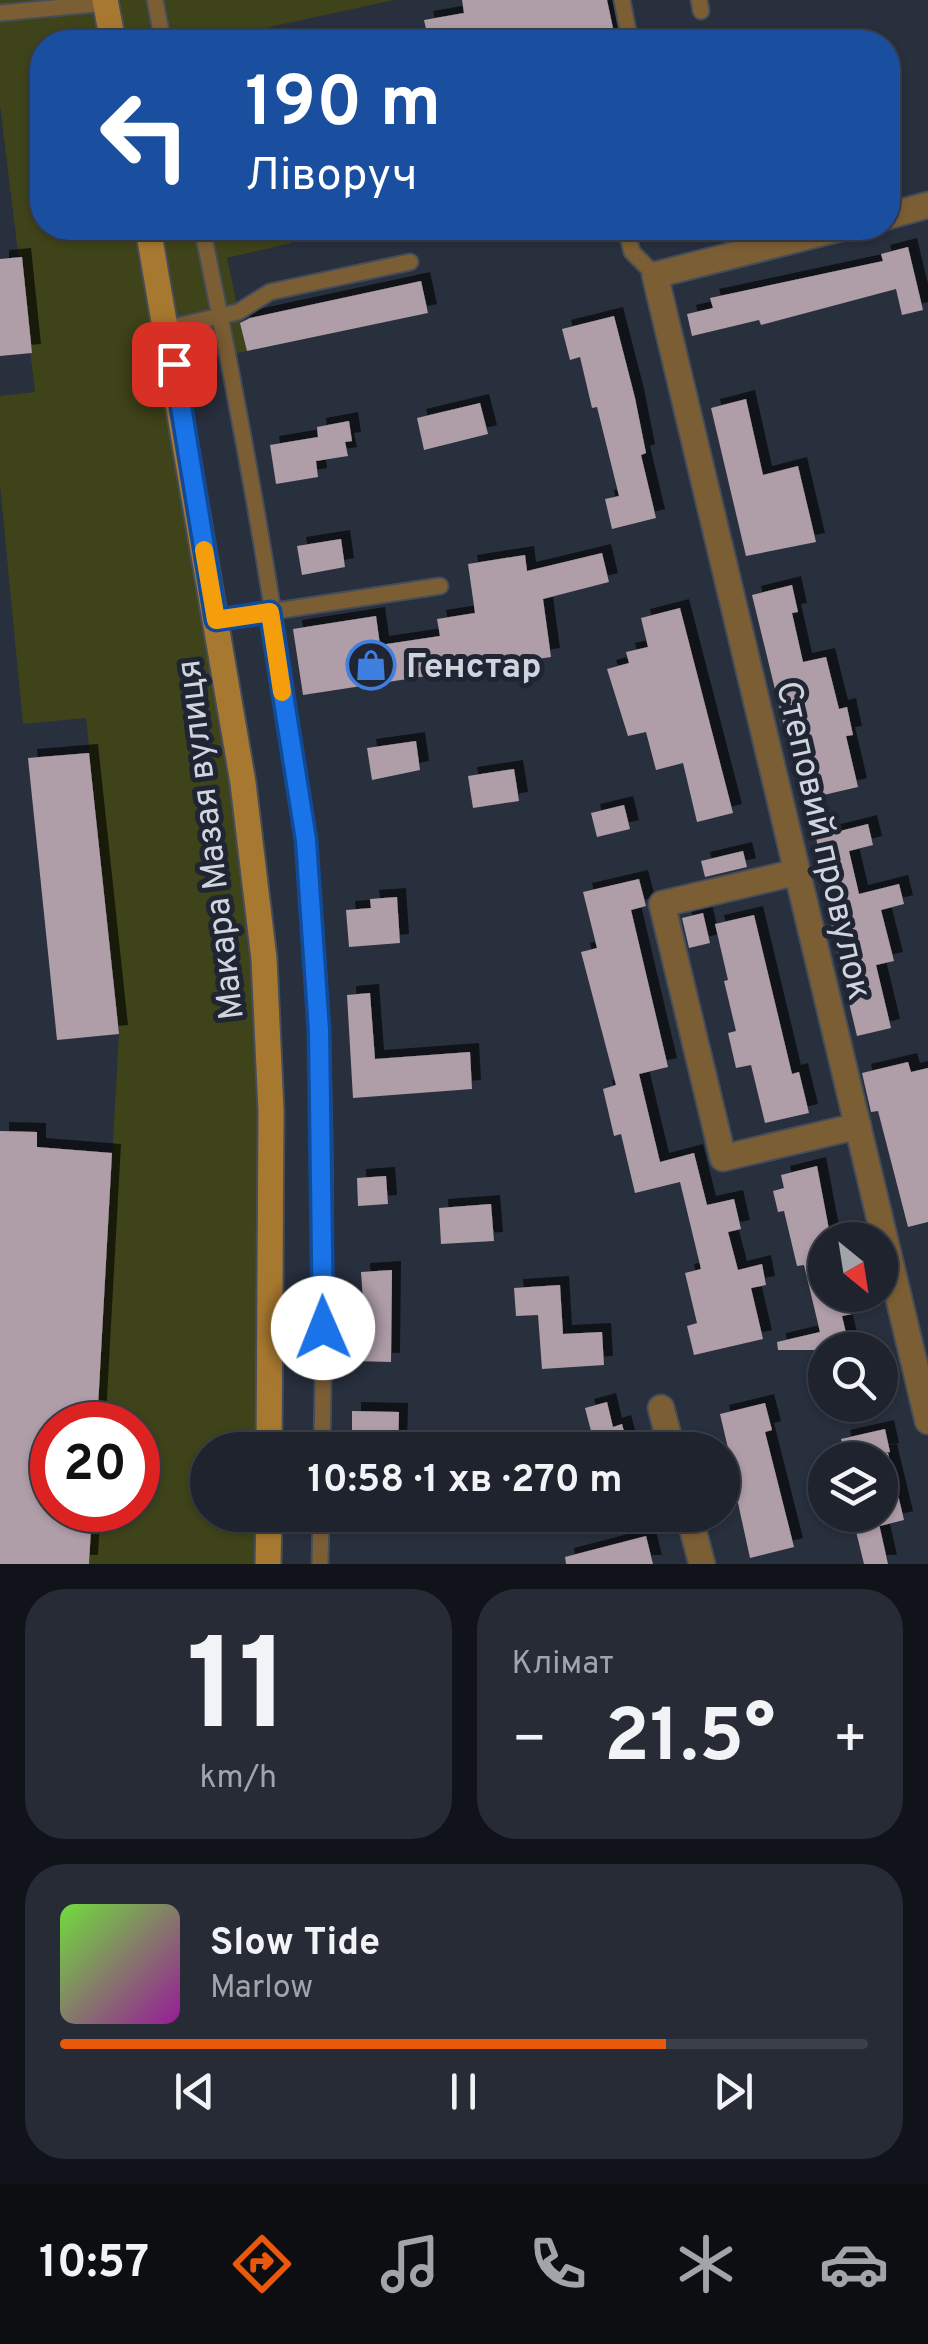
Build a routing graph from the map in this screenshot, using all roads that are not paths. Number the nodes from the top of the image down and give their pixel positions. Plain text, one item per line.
1 (154, 0) edge
2 (622, 0) edge
3 (105, 1) edge
4 (0, 13) edge
5 (111, 30) edge
6 (161, 30) edge
7 (628, 30) edge
8 (928, 206) edge
9 (900, 213) edge
10 (150, 240) edge
11 (205, 240) edge
12 (629, 240) edge
13 (794, 240) edge
14 (410, 262) dead end
15 (655, 275) junction
16 (221, 316) junction
17 (168, 328) junction
18 (440, 586) dead end
19 (270, 612) junction
20 (216, 620) junction
21 (797, 872) junction
22 (858, 1126) junction
23 (661, 1408) dead end
24 (928, 1421) edge
25 (269, 1432) edge
26 (322, 1432) edge
27 (667, 1432) edge
28 (269, 1532) edge
29 (321, 1532) edge
30 (694, 1532) edge
31 (268, 1564) edge
32 (320, 1564) edge
33 (702, 1564) edge

1 - 6 lane
2 - 7 lane
3 - 4 lane
3 - 5 main road
8 - 9 street
10 - 17 main road, Макара Мазая вулиця
11 - 16 lane
12 - 15 lane
13 - 15 street
14 - 16 lane
15 - 21 street, Степовий провулок
16 - 17 lane
16 - 19 lane
17 - 20 main road, Макара Мазая вулиця
18 - 19 lane
19 - 20 lane
19 - 26 lane
20 - 25 main road, Макара Мазая вулиця
21 - 22 street, Степовий провулок
21 - 22 street
22 - 24 street, Степовий провулок
23 - 27 street
28 - 31 main road
29 - 32 lane
30 - 33 street

